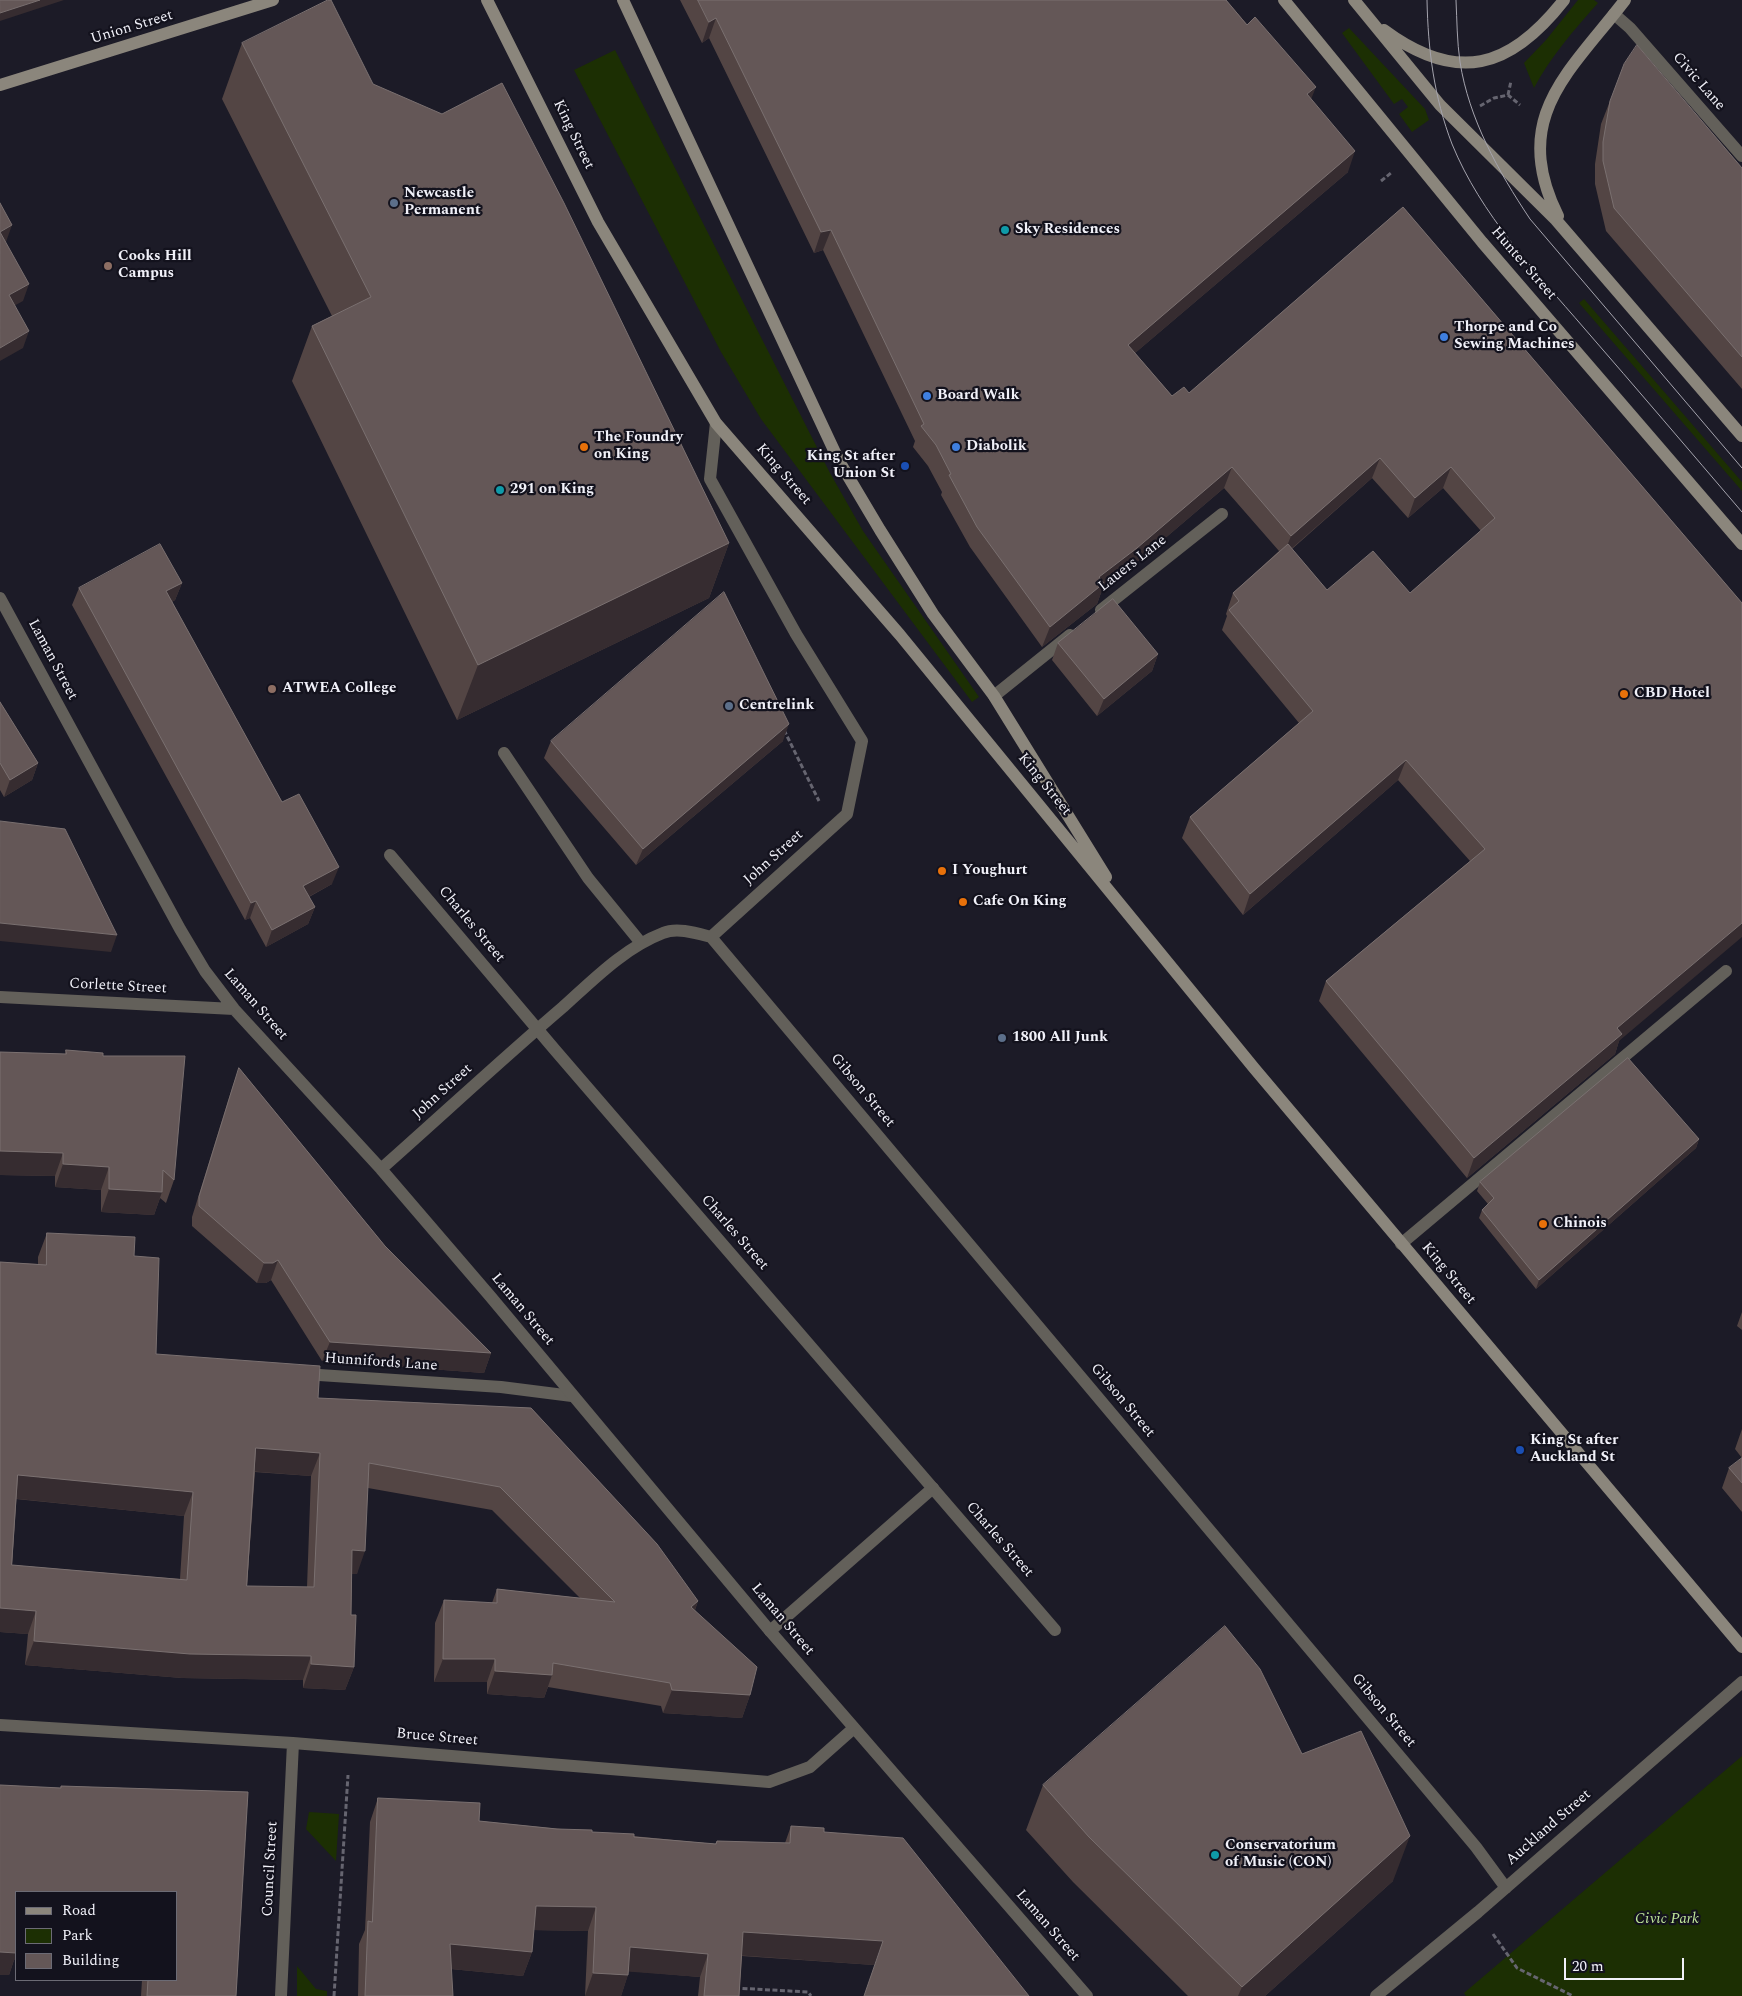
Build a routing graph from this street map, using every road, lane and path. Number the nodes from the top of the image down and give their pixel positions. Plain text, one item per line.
1 (273, 0) edge
2 (487, 0) edge
3 (623, 0) edge
4 (1284, 0) edge
5 (1564, 0) edge
6 (1625, 0) edge
7 (1358, 4) edge
8 (1614, 14) junction
9 (0, 85) edge
10 (1486, 102) dead end
11 (1520, 106) dead end
12 (1742, 156) edge
13 (1390, 173) dead end
14 (1381, 181) dead end
15 (1566, 230) junction
16 (716, 423) junction
17 (1742, 436) edge
18 (1222, 514) dead end
19 (1742, 544) edge
20 (0, 598) edge
21 (994, 696) junction
22 (780, 721) edge
23 (504, 753) dead end
24 (820, 802) dead end
25 (390, 855) dead end
26 (1132, 919) junction
27 (711, 937) junction
28 (641, 943) junction
29 (1726, 971) dead end
30 (0, 997) edge
31 (234, 1009) junction
32 (538, 1029) junction
33 (381, 1169) junction
34 (1401, 1244) junction
35 (295, 1374) edge
36 (572, 1396) junction
37 (933, 1488) junction
38 (1055, 1630) dead end
39 (770, 1631) junction
40 (1742, 1647) edge
41 (1742, 1682) edge
42 (0, 1725) edge
43 (854, 1728) junction
44 (293, 1743) junction
45 (351, 1747) junction
46 (1506, 1888) junction
47 (1478, 1912) junction
48 (732, 1988) edge
49 (282, 1996) edge
50 (334, 1996) edge
51 (810, 1996) edge
52 (1087, 1996) edge
53 (1376, 1996) edge
54 (1574, 1996) edge

1 - 9 main road, Union Street
2 - 16 main road, King Street
3 - 21 main road, King Street
4 - 19 main road, Hunter Street
5 - 7 main road
6 - 8 main road
7 - 15 main road
8 - 12 street, Civic Lane
8 - 15 main road
10 - 11 path
13 - 14 path
15 - 17 main road
16 - 26 main road, King Street
16 - 27 street, John Street
18 - 21 street, Lauers Lane
20 - 31 street, Laman Street
21 - 26 main road, King Street
22 - 24 path
23 - 28 street
25 - 32 street, Charles Street
26 - 34 main road, King Street
27 - 28 street, John Street
27 - 46 street, Gibson Street
28 - 32 street, John Street
29 - 34 street
30 - 31 street, Corlette Street
31 - 33 street, Laman Street
32 - 33 street, John Street
32 - 37 street, Charles Street
33 - 36 street, Laman Street
34 - 40 main road, King Street
35 - 36 street, Hunnifords Lane
36 - 39 street, Laman Street
37 - 38 street, Charles Street
37 - 39 street
39 - 43 street, Laman Street
41 - 46 street, Auckland Street
42 - 44 street, Bruce Street
43 - 45 street, Bruce Street
43 - 52 street, Laman Street
44 - 45 street, Bruce Street
44 - 49 street, Council Street
45 - 50 path
46 - 47 street, Auckland Street
47 - 53 street, Auckland Street
47 - 54 path
48 - 51 path

